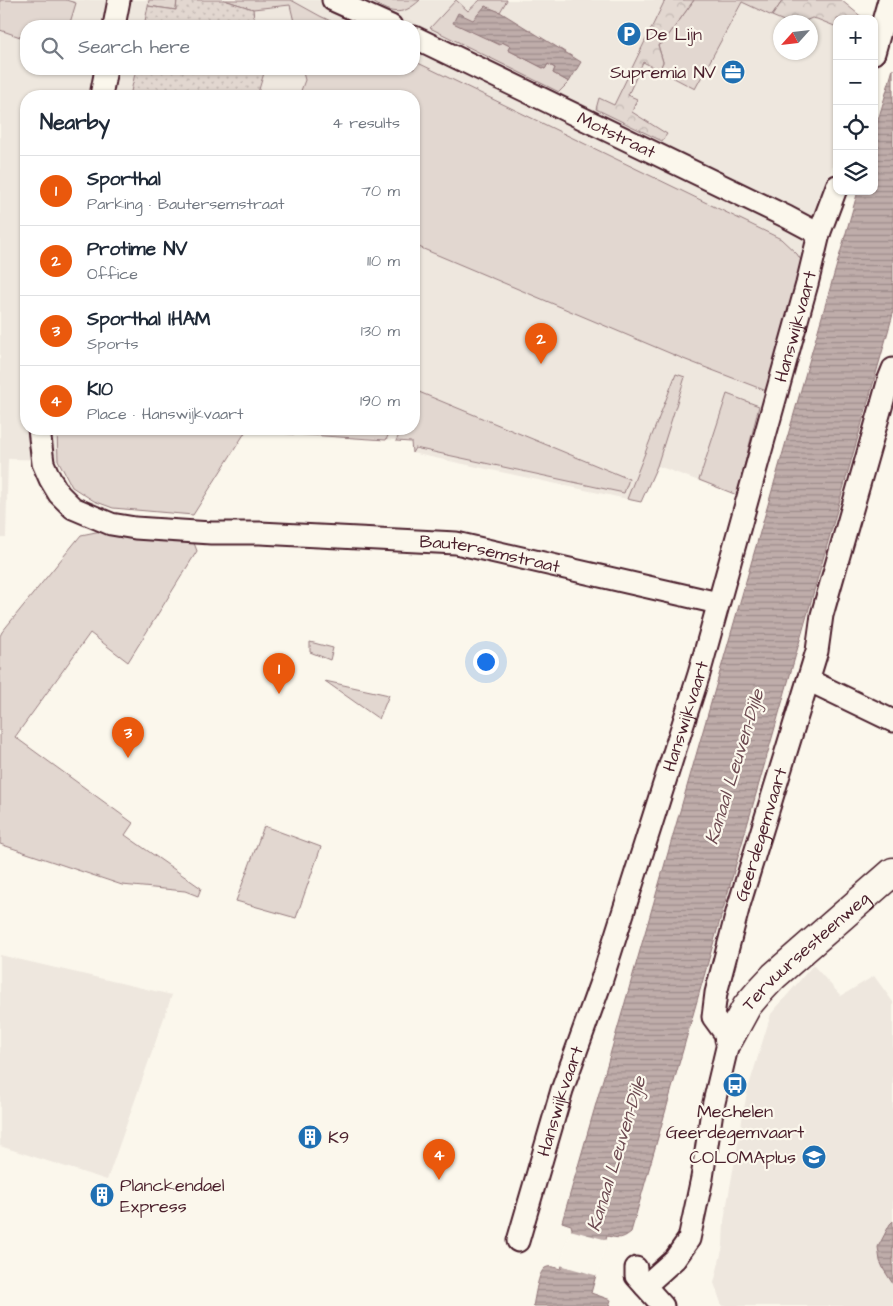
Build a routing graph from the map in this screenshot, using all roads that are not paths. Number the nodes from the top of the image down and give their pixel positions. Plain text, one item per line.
1 (119, 0) edge
2 (334, 0) edge
3 (889, 0) edge
4 (115, 20) edge
5 (378, 20) edge
6 (878, 39) edge
7 (420, 40) edge
8 (105, 75) edge
9 (102, 90) edge
10 (834, 195) edge
11 (819, 234) junction
12 (893, 369) edge
13 (41, 435) edge
14 (718, 603) junction
15 (808, 680) junction
16 (893, 721) edge
17 (893, 872) edge
18 (729, 1039) junction
19 (518, 1242) dead end
20 (663, 1306) edge

1 - 4 street
2 - 5 street
3 - 6 street
7 - 11 street, Motstraat
8 - 9 street
10 - 11 street, Hanswijkvaart
11 - 14 street, Hanswijkvaart
12 - 15 street, Geerdegemvaart
13 - 14 street, Bautersemstraat
14 - 19 street, Hanswijkvaart
15 - 16 street
15 - 18 street, Geerdegemvaart
17 - 18 street, Tervuursesteenweg
18 - 20 street

